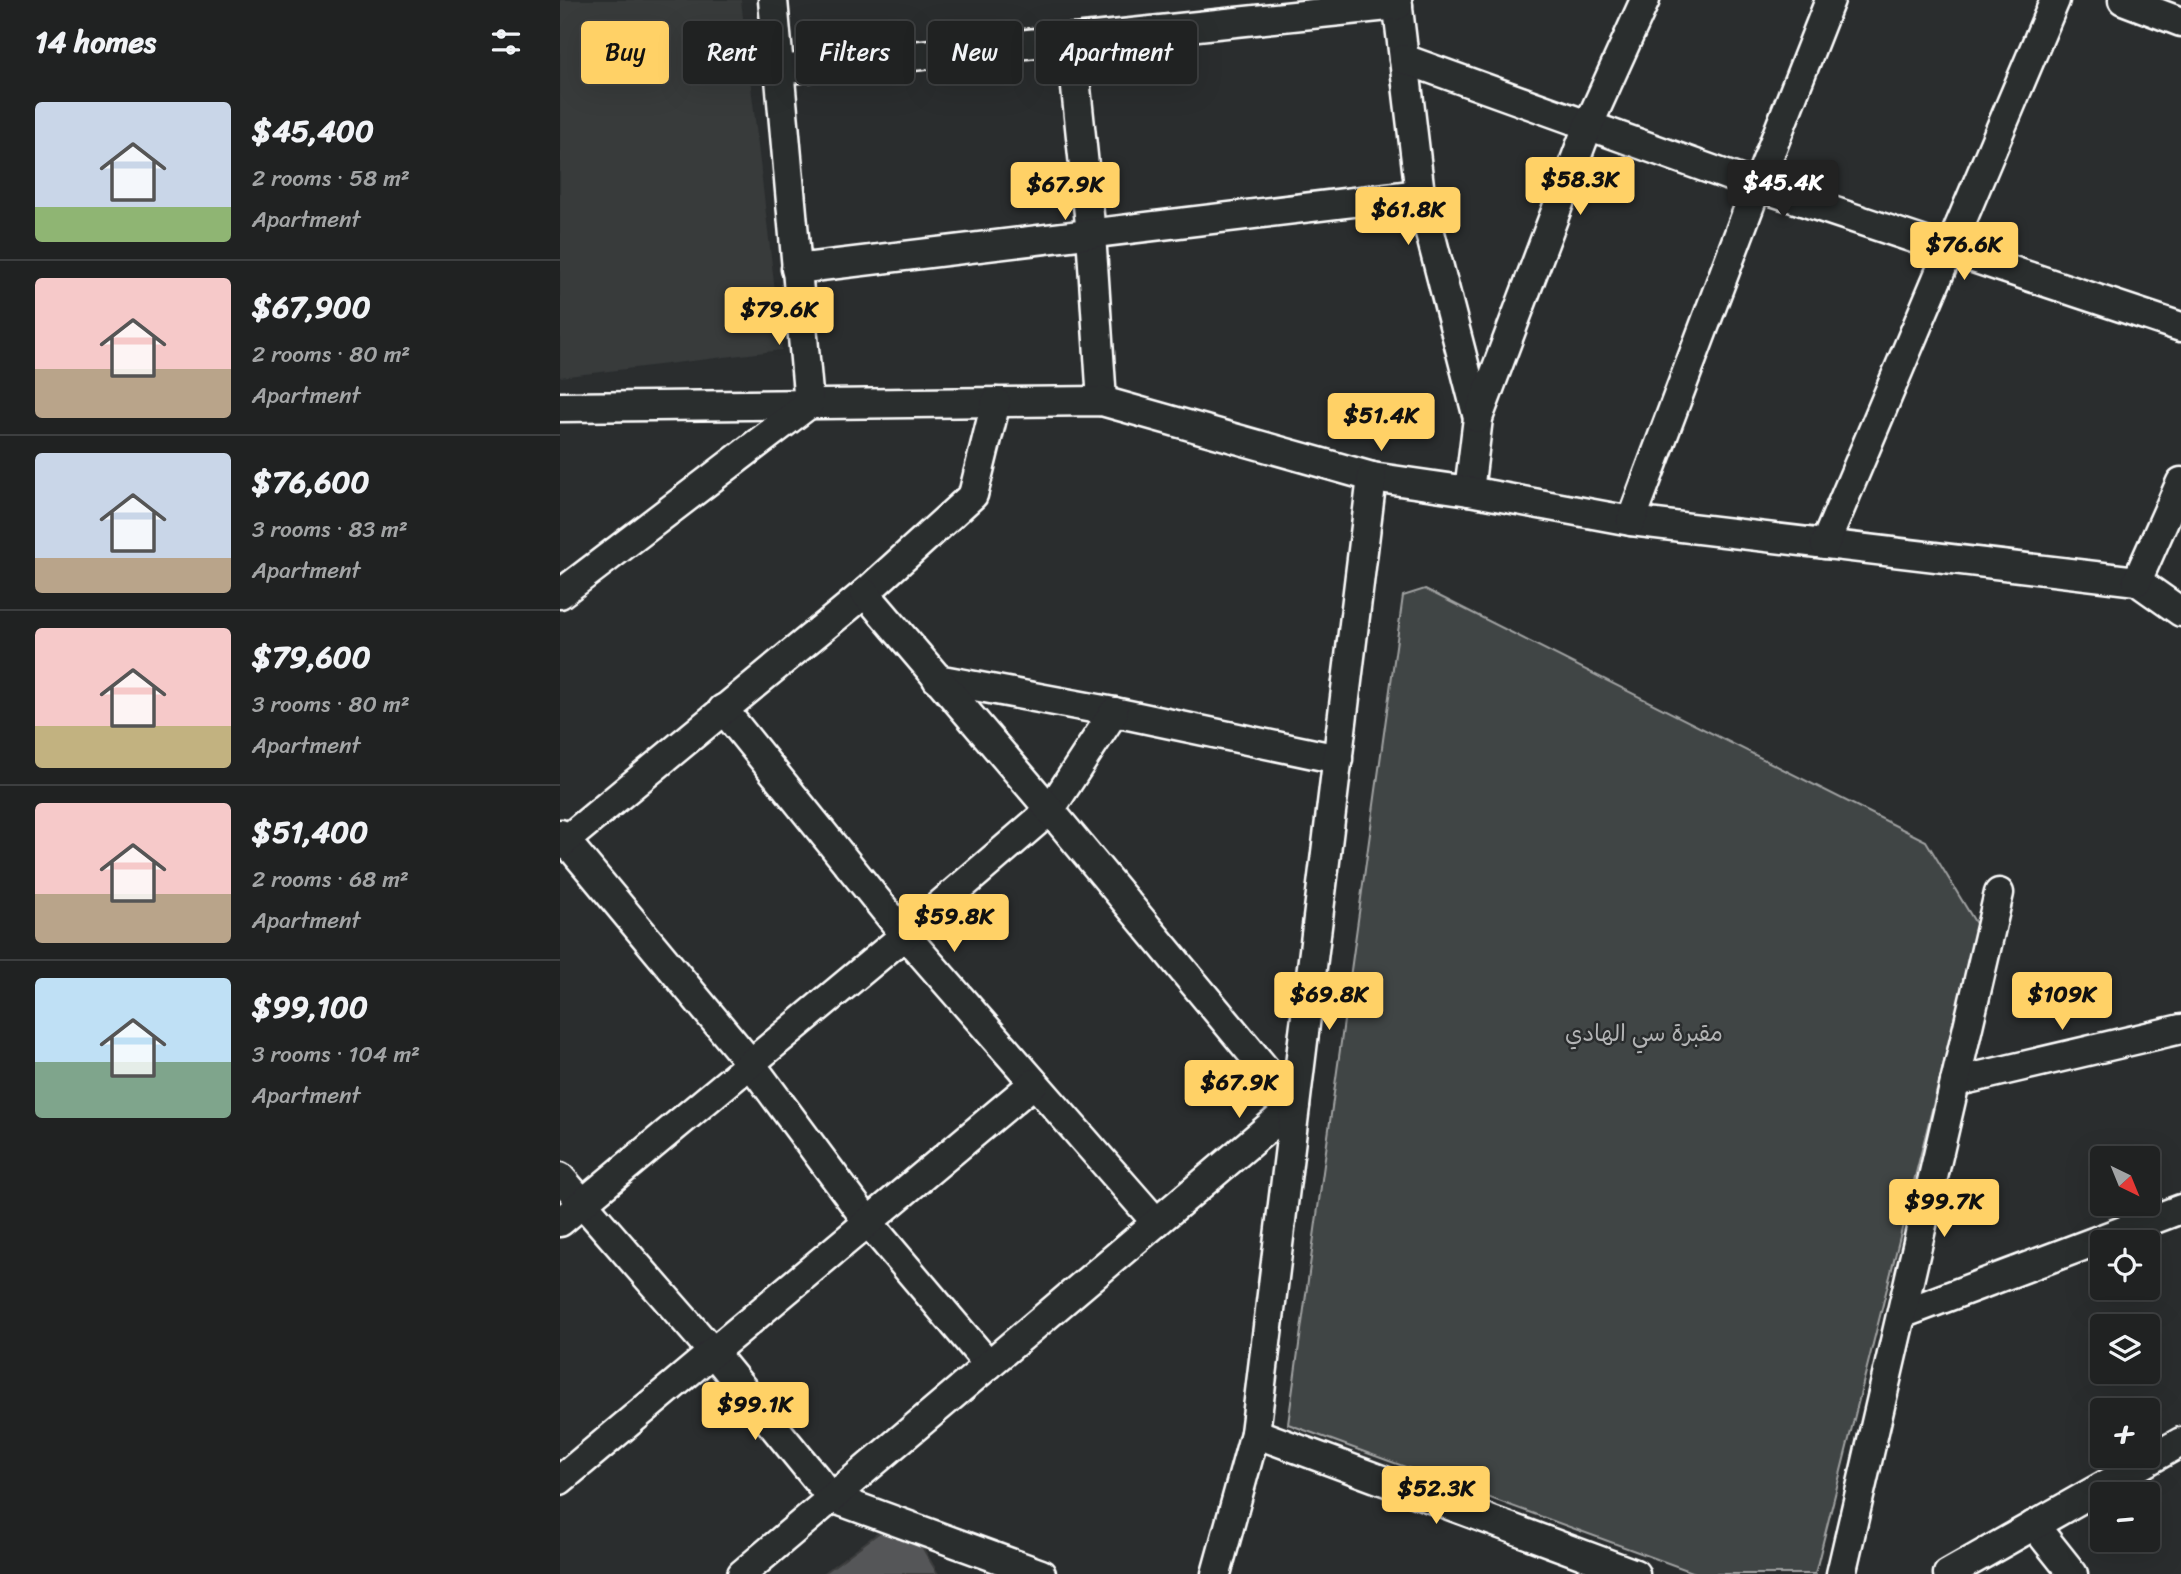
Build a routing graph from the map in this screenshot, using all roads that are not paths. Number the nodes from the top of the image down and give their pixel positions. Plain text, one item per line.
1 (772, 0) edge
2 (1646, 0) edge
3 (1830, 0) edge
4 (2056, 0) edge
5 (2123, 0) edge
6 (1397, 2) edge
7 (774, 21) edge
8 (2181, 22) edge
9 (1197, 25) edge
10 (1036, 43) edge
11 (1404, 59) junction
12 (782, 70) edge
13 (780, 84) edge
14 (1076, 84) edge
15 (1588, 125) junction
16 (1757, 186) junction
17 (1420, 194) junction
18 (1091, 234) junction
19 (1951, 250) junction
20 (796, 269) junction
21 (2181, 327) edge
22 (1102, 401) junction
23 (996, 402) junction
24 (808, 404) junction
25 (560, 407) edge
26 (1478, 418) junction
27 (1372, 477) junction
28 (2181, 482) edge
29 (1469, 491) junction
30 (1631, 521) junction
31 (1825, 544) junction
32 (2137, 581) junction
33 (865, 593) junction
34 (560, 594) edge
35 (2181, 612) edge
36 (937, 679) junction
37 (723, 709) junction
38 (1114, 712) junction
39 (1338, 759) junction
40 (1049, 810) junction
41 (562, 840) edge
42 (1999, 893) dead end
43 (905, 935) junction
44 (2181, 1029) edge
45 (751, 1064) junction
46 (1955, 1082) junction
47 (1034, 1083) junction
48 (1295, 1105) junction
49 (560, 1177) edge
50 (582, 1202) junction
51 (2181, 1209) edge
52 (560, 1222) edge
53 (868, 1222) junction
54 (1156, 1222) junction
55 (1902, 1314) junction
56 (712, 1351) junction
57 (989, 1365) junction
58 (1255, 1433) junction
59 (2181, 1442) edge
60 (560, 1480) edge
61 (832, 1498) junction
62 (2034, 1525) junction
63 (1571, 1563) edge
64 (742, 1574) edge
65 (1041, 1574) edge
66 (1216, 1574) edge
67 (1635, 1574) edge
68 (1841, 1574) edge
69 (1948, 1574) edge
70 (2073, 1574) edge

1 - 7 street
2 - 15 street
3 - 16 street
4 - 19 street
5 - 8 street
6 - 9 street
6 - 11 street
10 - 12 street
11 - 15 street
11 - 17 street
13 - 20 street
14 - 18 street
15 - 16 street
15 - 26 street
16 - 19 street
16 - 30 street
17 - 18 street
17 - 26 street
18 - 20 street
18 - 22 street
19 - 21 street
19 - 31 street
20 - 24 street
22 - 23 street
22 - 27 street
23 - 24 street
23 - 33 street
24 - 25 street
24 - 34 street
26 - 29 street
27 - 29 street
27 - 39 street
28 - 32 street
29 - 30 street
30 - 31 street
31 - 32 street
32 - 35 street
33 - 36 street
33 - 37 street
36 - 38 street
36 - 40 street
37 - 41 street
37 - 43 street
38 - 39 street
38 - 40 street
39 - 48 street
40 - 43 street
40 - 48 street
41 - 45 street
42 - 46 street
43 - 45 street
43 - 47 street
44 - 46 street
45 - 50 street
45 - 53 street
46 - 55 street
47 - 53 street
47 - 54 street
48 - 54 street
48 - 58 street
49 - 50 street
50 - 52 street
50 - 56 street
51 - 55 street
53 - 56 street
53 - 57 street
54 - 57 street
55 - 68 street
56 - 60 street
56 - 61 street
57 - 61 street
58 - 63 street
58 - 66 street
59 - 62 street
61 - 64 street
61 - 65 street
62 - 69 street
62 - 70 street
63 - 67 street

